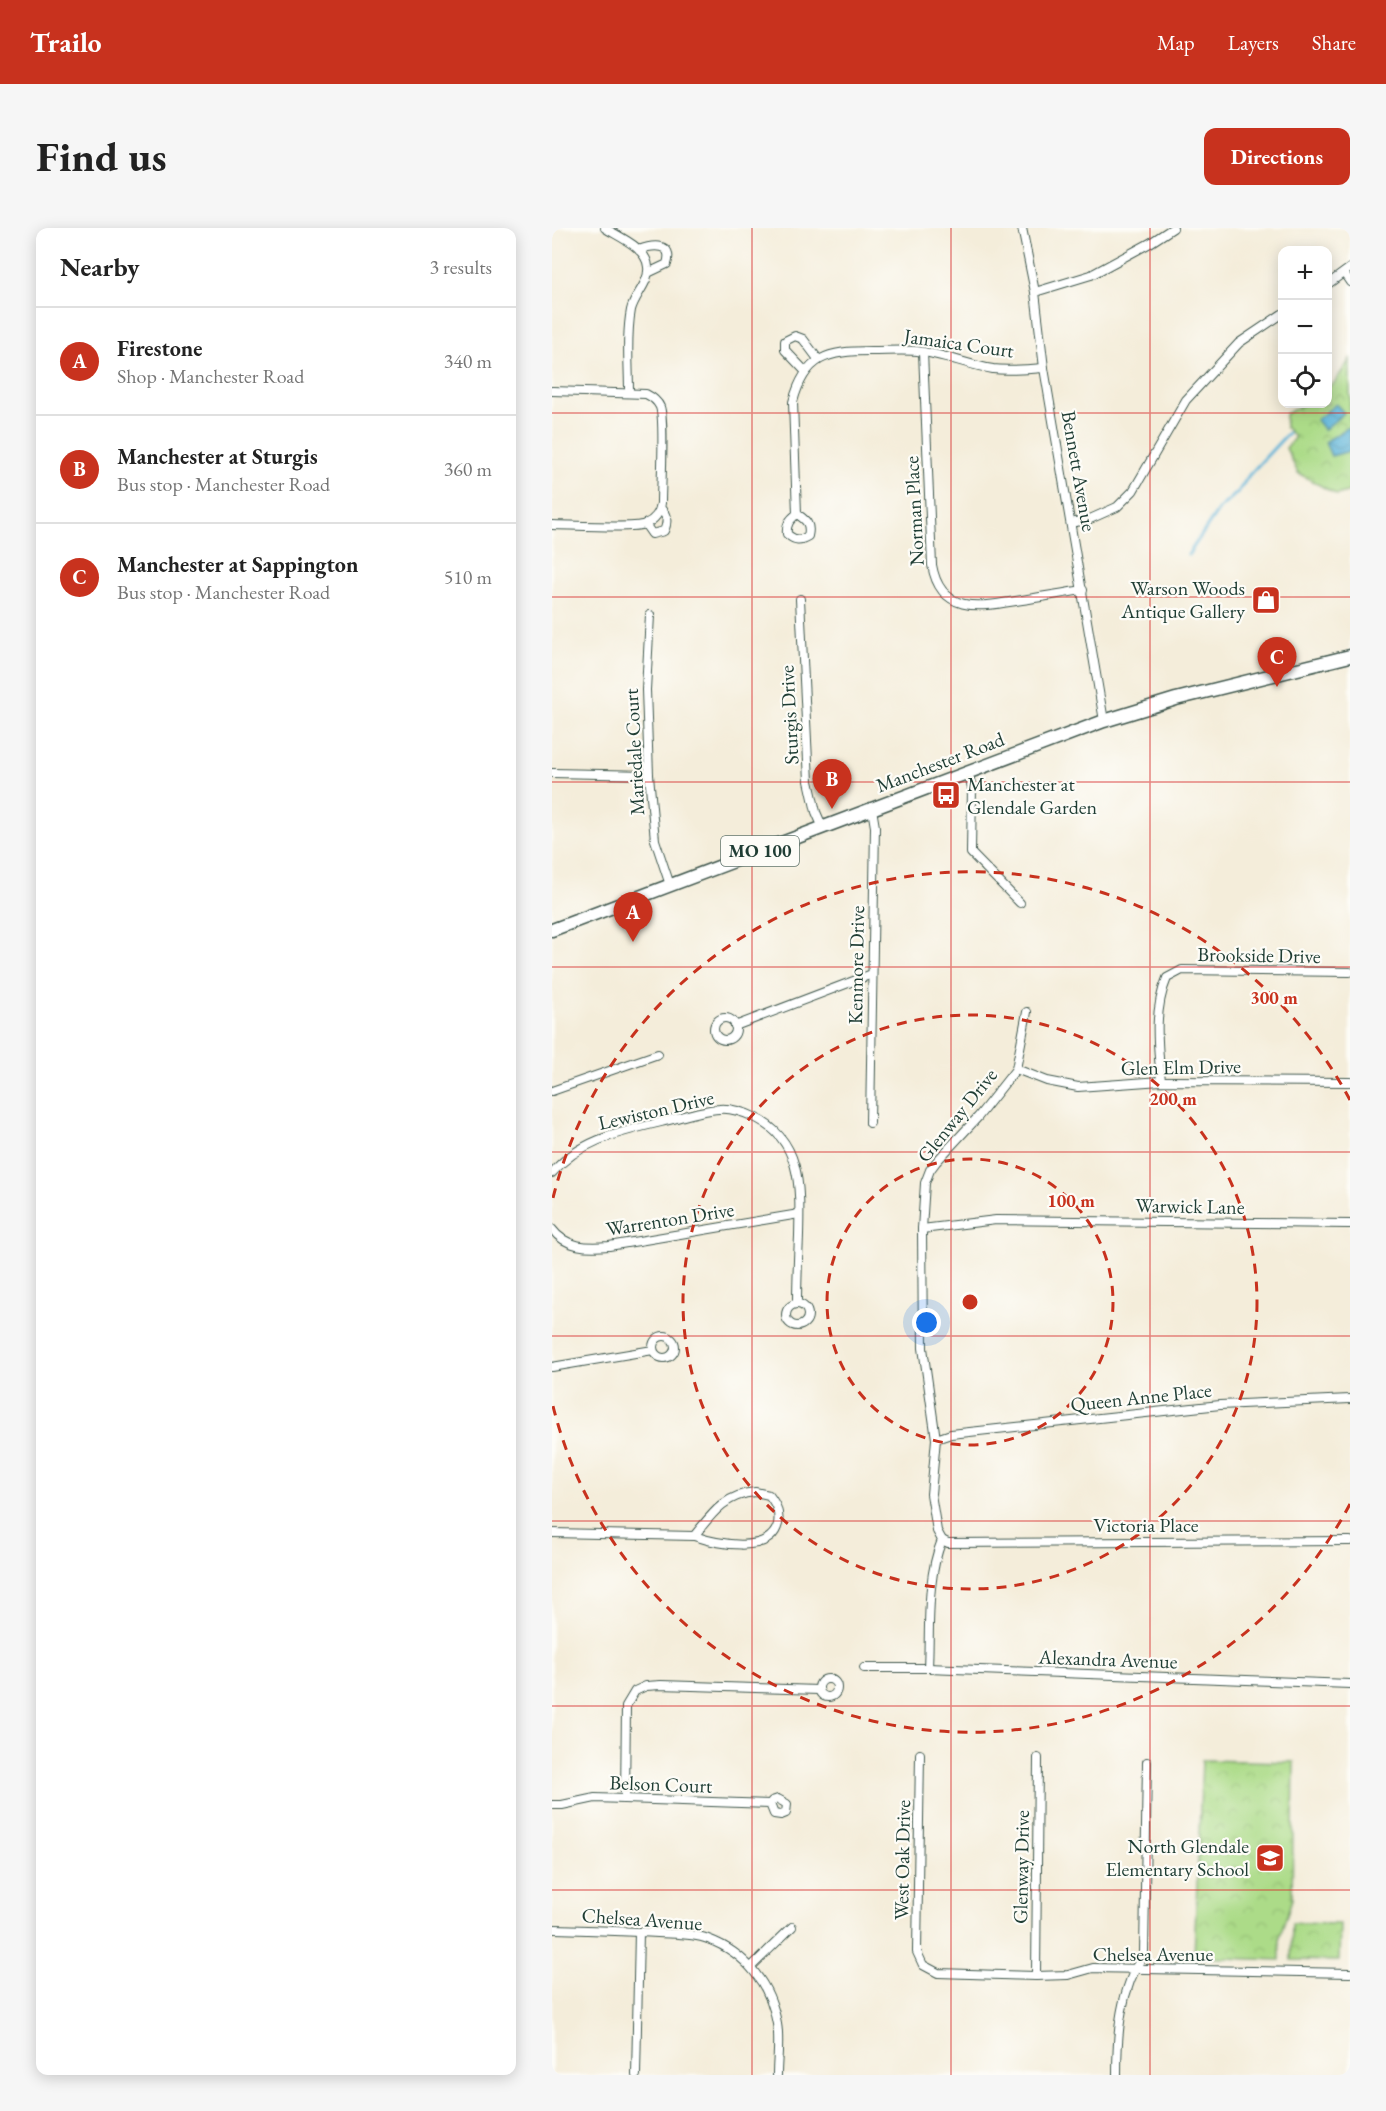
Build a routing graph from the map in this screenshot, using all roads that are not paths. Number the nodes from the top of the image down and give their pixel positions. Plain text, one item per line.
1 (605, 228) edge
2 (1022, 228) edge
3 (1173, 228) edge
4 (639, 250) junction
5 (1347, 271) edge
6 (648, 273) junction
7 (1332, 281) edge
8 (1350, 282) edge
9 (1035, 292) junction
10 (1278, 317) edge
11 (923, 352) junction
12 (818, 359) junction
13 (1044, 368) junction
14 (805, 371) junction
15 (552, 391) edge
16 (629, 393) junction
17 (660, 508) junction
18 (797, 514) dead end
19 (1071, 523) junction
20 (645, 524) junction
21 (552, 525) edge
22 (1083, 590) junction
23 (800, 599) dead end
24 (650, 615) dead end
25 (1350, 656) edge
26 (1104, 721) junction
27 (968, 772) junction
28 (552, 773) edge
29 (649, 775) junction
30 (872, 809) junction
31 (823, 828) junction
32 (670, 885) junction
33 (1020, 903) dead end
34 (552, 930) edge
35 (1350, 972) edge
36 (872, 974) junction
37 (1027, 1012) dead end
38 (735, 1026) dead end
39 (658, 1054) dead end
40 (1016, 1069) junction
41 (1161, 1081) junction
42 (1350, 1082) edge
43 (552, 1091) edge
44 (870, 1123) dead end
45 (552, 1173) edge
46 (799, 1214) junction
47 (1350, 1224) edge
48 (552, 1229) edge
49 (922, 1229) junction
50 (797, 1304) dead end
51 (653, 1350) dead end
52 (552, 1367) edge
53 (1350, 1399) edge
54 (936, 1439) junction
55 (552, 1533) edge
56 (694, 1536) junction
57 (942, 1540) junction
58 (1350, 1541) edge
59 (864, 1668) dead end
60 (928, 1668) junction
61 (1350, 1684) edge
62 (819, 1690) dead end
63 (920, 1754) dead end
64 (1038, 1758) dead end
65 (1147, 1762) dead end
66 (625, 1799) junction
67 (770, 1804) dead end
68 (552, 1805) edge
69 (792, 1927) dead end
70 (552, 1929) edge
71 (639, 1932) junction
72 (923, 1965) joint
73 (751, 1967) junction
74 (1135, 1967) junction
75 (1350, 1973) edge
76 (1036, 1976) junction
77 (636, 2075) edge
78 (777, 2075) edge
79 (1117, 2075) edge

1 - 4 street
2 - 9 street, Bennett Avenue
3 - 9 street
4 - 6 street
4 - 6 street
5 - 7 street
5 - 8 street
6 - 16 street
9 - 13 street, Bennett Avenue
10 - 19 street
11 - 12 street, Jamaica Court
11 - 13 street, Jamaica Court
11 - 22 street, Norman Place
12 - 14 street, Jamaica Court
12 - 14 street
13 - 19 street, Bennett Avenue
14 - 18 street, Jamaica Court
15 - 16 street
16 - 17 street
17 - 20 street
17 - 20 street
19 - 22 street, Bennett Avenue
20 - 21 street
22 - 26 street, Bennett Avenue
23 - 31 street, Sturgis Drive
24 - 29 street, Mariedale Court
25 - 26 main road, Manchester Road / MO 100
26 - 27 main road, Manchester Road / MO 100
27 - 30 main road, Manchester Road / MO 100
27 - 33 street
28 - 29 street
29 - 32 street, Mariedale Court
30 - 31 main road, Manchester Road / MO 100
30 - 36 street, Kenmore Drive
31 - 32 main road, Manchester Road / MO 100
32 - 34 main road, Manchester Road / MO 100
35 - 41 street, Brookside Drive
36 - 38 street
36 - 44 street, Kenmore Drive
37 - 40 street, Glenway Drive
39 - 43 street
40 - 41 street, Glen Elm Drive
40 - 49 street, Glenway Drive
41 - 42 street, Glen Elm Drive
45 - 46 street, Lewiston Drive
46 - 48 street, Warrenton Drive
46 - 50 street, Lewiston Drive
47 - 49 street, Warwick Lane
49 - 54 street, Glenway Drive
51 - 52 street
53 - 54 street, Queen Anne Place
54 - 57 street, Glenway Drive
55 - 56 street
56 - 56 street
57 - 58 street, Victoria Place
57 - 60 street
59 - 60 street, Alexandra Avenue
60 - 61 street, Alexandra Avenue
62 - 66 street
63 - 72 street, West Oak Drive
64 - 76 street, Glenway Drive
65 - 74 street
66 - 67 street, Belson Court
66 - 68 street, Belson Court
69 - 73 street
70 - 71 street, Chelsea Avenue
71 - 73 street, Chelsea Avenue
71 - 77 street
72 - 76 street, Chelsea Avenue
73 - 78 street, Chelsea Avenue
74 - 75 street, Chelsea Avenue
74 - 76 street, Chelsea Avenue
74 - 79 street

